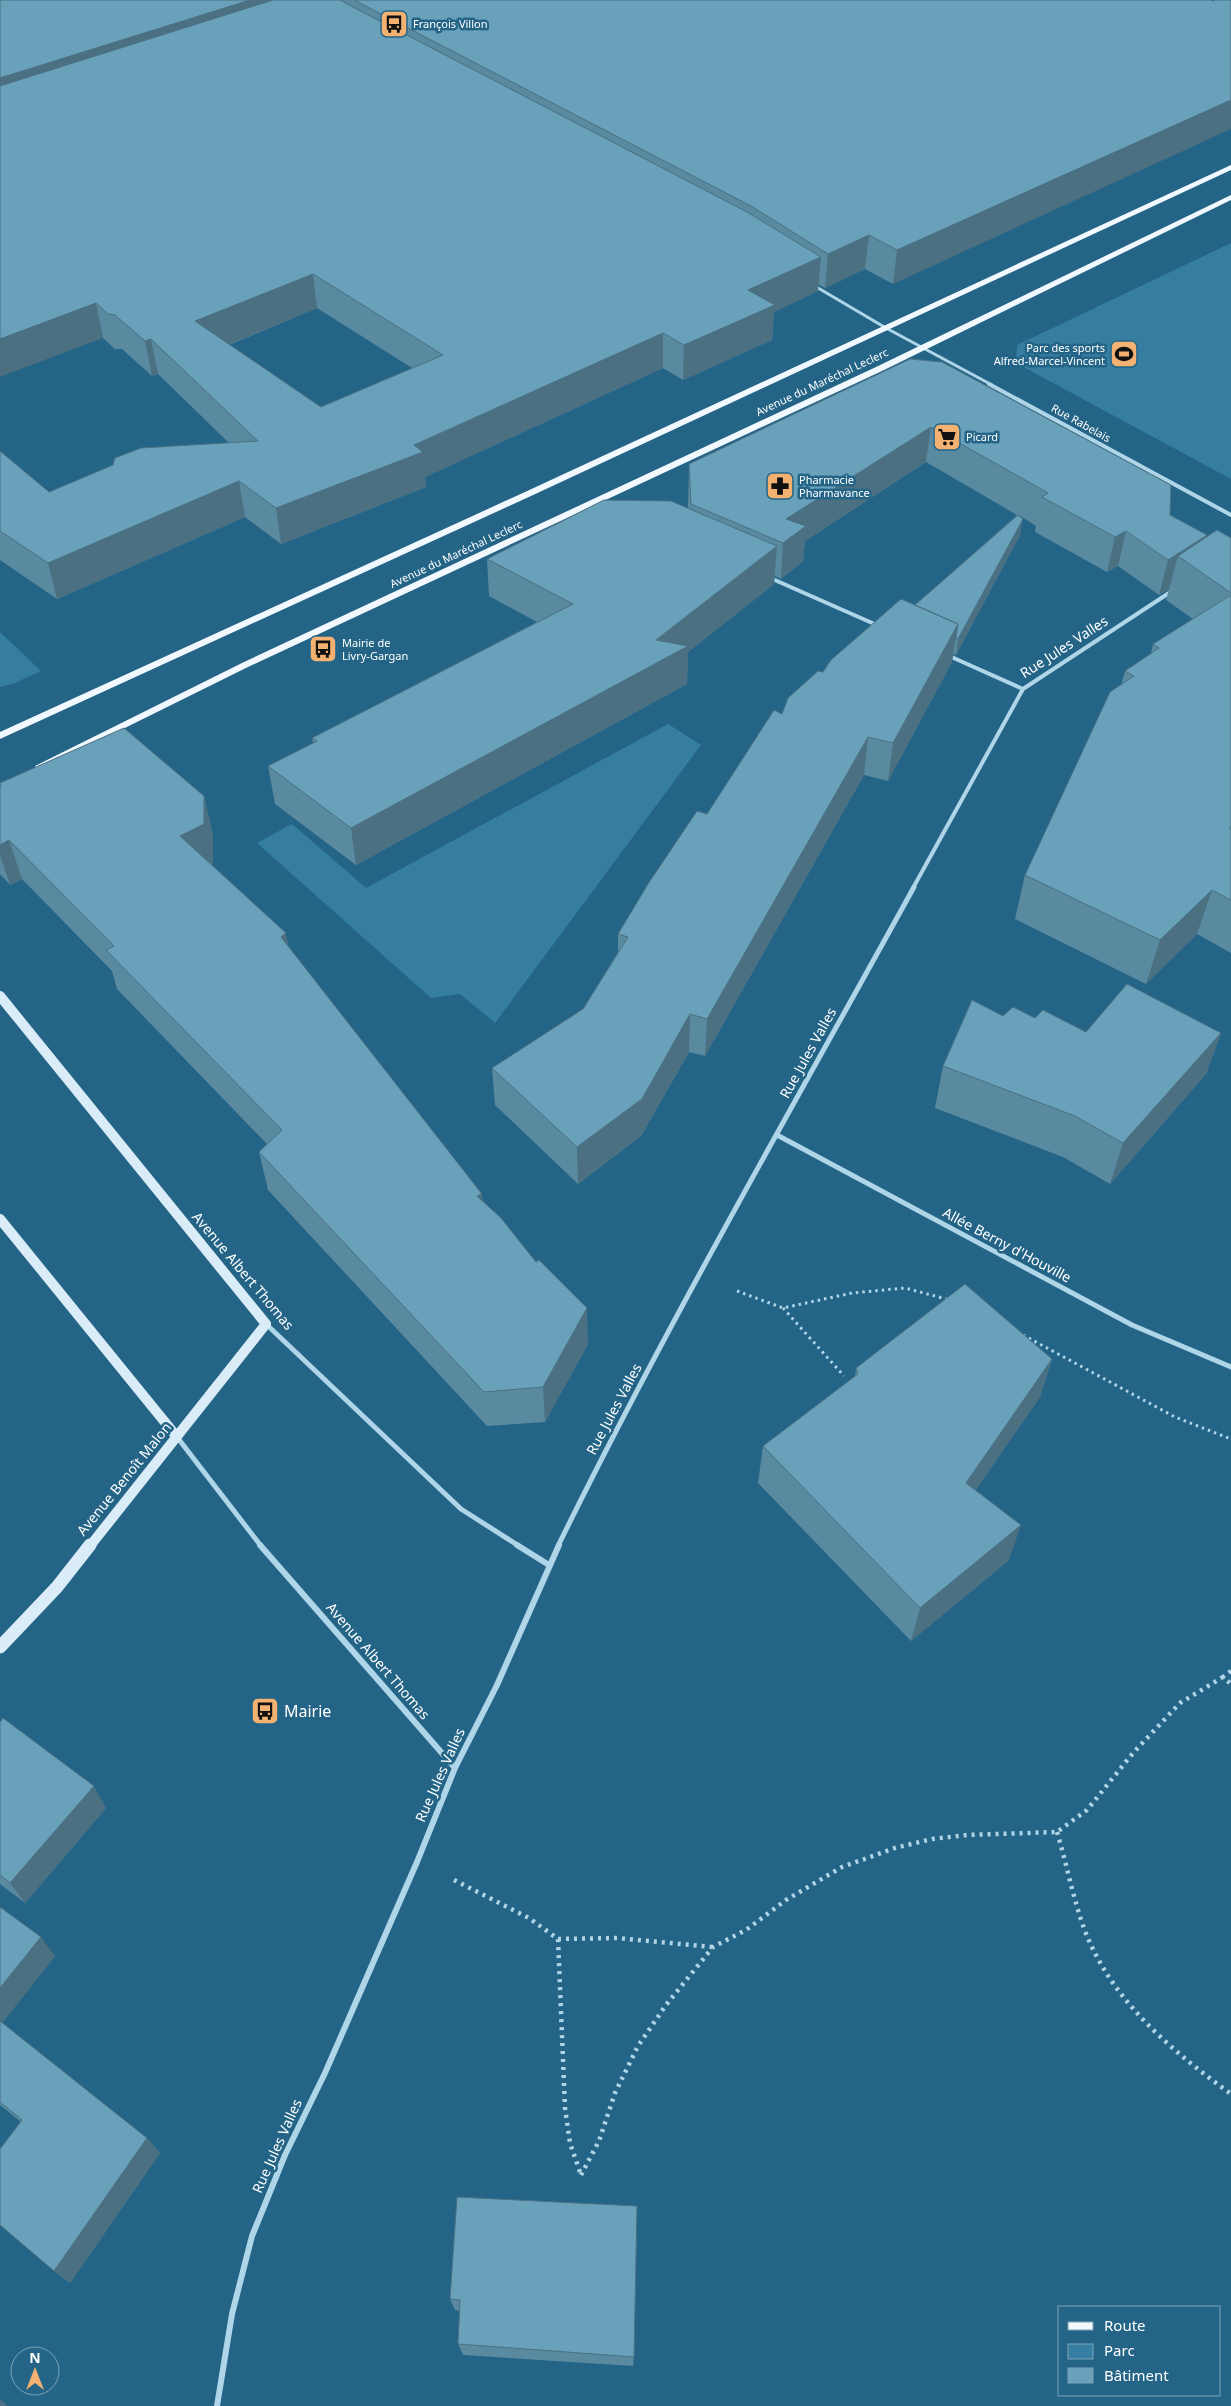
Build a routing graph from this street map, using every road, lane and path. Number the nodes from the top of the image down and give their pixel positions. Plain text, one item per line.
1 (1231, 167) edge
2 (1231, 197) edge
3 (812, 284) edge
4 (886, 328) junction
5 (922, 346) junction
6 (1231, 515) edge
7 (759, 573) edge
8 (1178, 588) edge
9 (886, 629) edge
10 (941, 653) edge
11 (1023, 689) junction
12 (0, 736) edge
13 (35, 769) edge
14 (0, 996) edge
15 (777, 1135) junction
16 (0, 1219) edge
17 (699, 1278) junction
18 (954, 1301) edge
19 (783, 1308) junction
20 (266, 1324) junction
21 (1022, 1334) edge
22 (1231, 1367) edge
23 (844, 1376) dead end
24 (177, 1437) junction
25 (1231, 1439) edge
26 (549, 1565) junction
27 (0, 1647) edge
28 (1231, 1672) edge
29 (1223, 1677) junction
30 (1231, 1684) edge
31 (455, 1768) junction
32 (1057, 1832) junction
33 (417, 1862) junction
34 (558, 1939) junction
35 (713, 1947) junction
36 (1231, 2094) edge
37 (217, 2406) edge

1 - 4 main road, Avenue du Maréchal Leclerc
2 - 5 main road, Avenue du Maréchal Leclerc
3 - 4 street
4 - 5 street, Avenue du Maréchal Leclerc
4 - 12 main road, Avenue du Maréchal Leclerc
5 - 6 street, Rue Rabelais
5 - 13 main road, Avenue du Maréchal Leclerc
7 - 9 street
8 - 11 street, Rue Jules Valles
10 - 11 street
11 - 15 street, Rue Jules Valles
14 - 20 main road, Avenue Albert Thomas
15 - 17 street, Rue Jules Valles
15 - 22 street, Allée Berny d'Houville
16 - 24 main road, Avenue Albert Thomas
17 - 19 path
17 - 26 street, Rue Jules Valles
18 - 19 path
19 - 23 path
20 - 24 main road, Avenue Benoît Malon
20 - 26 street, Avenue Albert Thomas
21 - 25 path
24 - 27 main road, Avenue Benoît Malon
24 - 31 street, Avenue Albert Thomas
26 - 31 street, Rue Jules Valles
28 - 29 path
29 - 30 path
29 - 32 path
31 - 33 street, Rue Jules Valles
32 - 35 path
32 - 36 path
33 - 34 path
33 - 37 street, Rue Jules Valles
34 - 35 path
34 - 35 path

